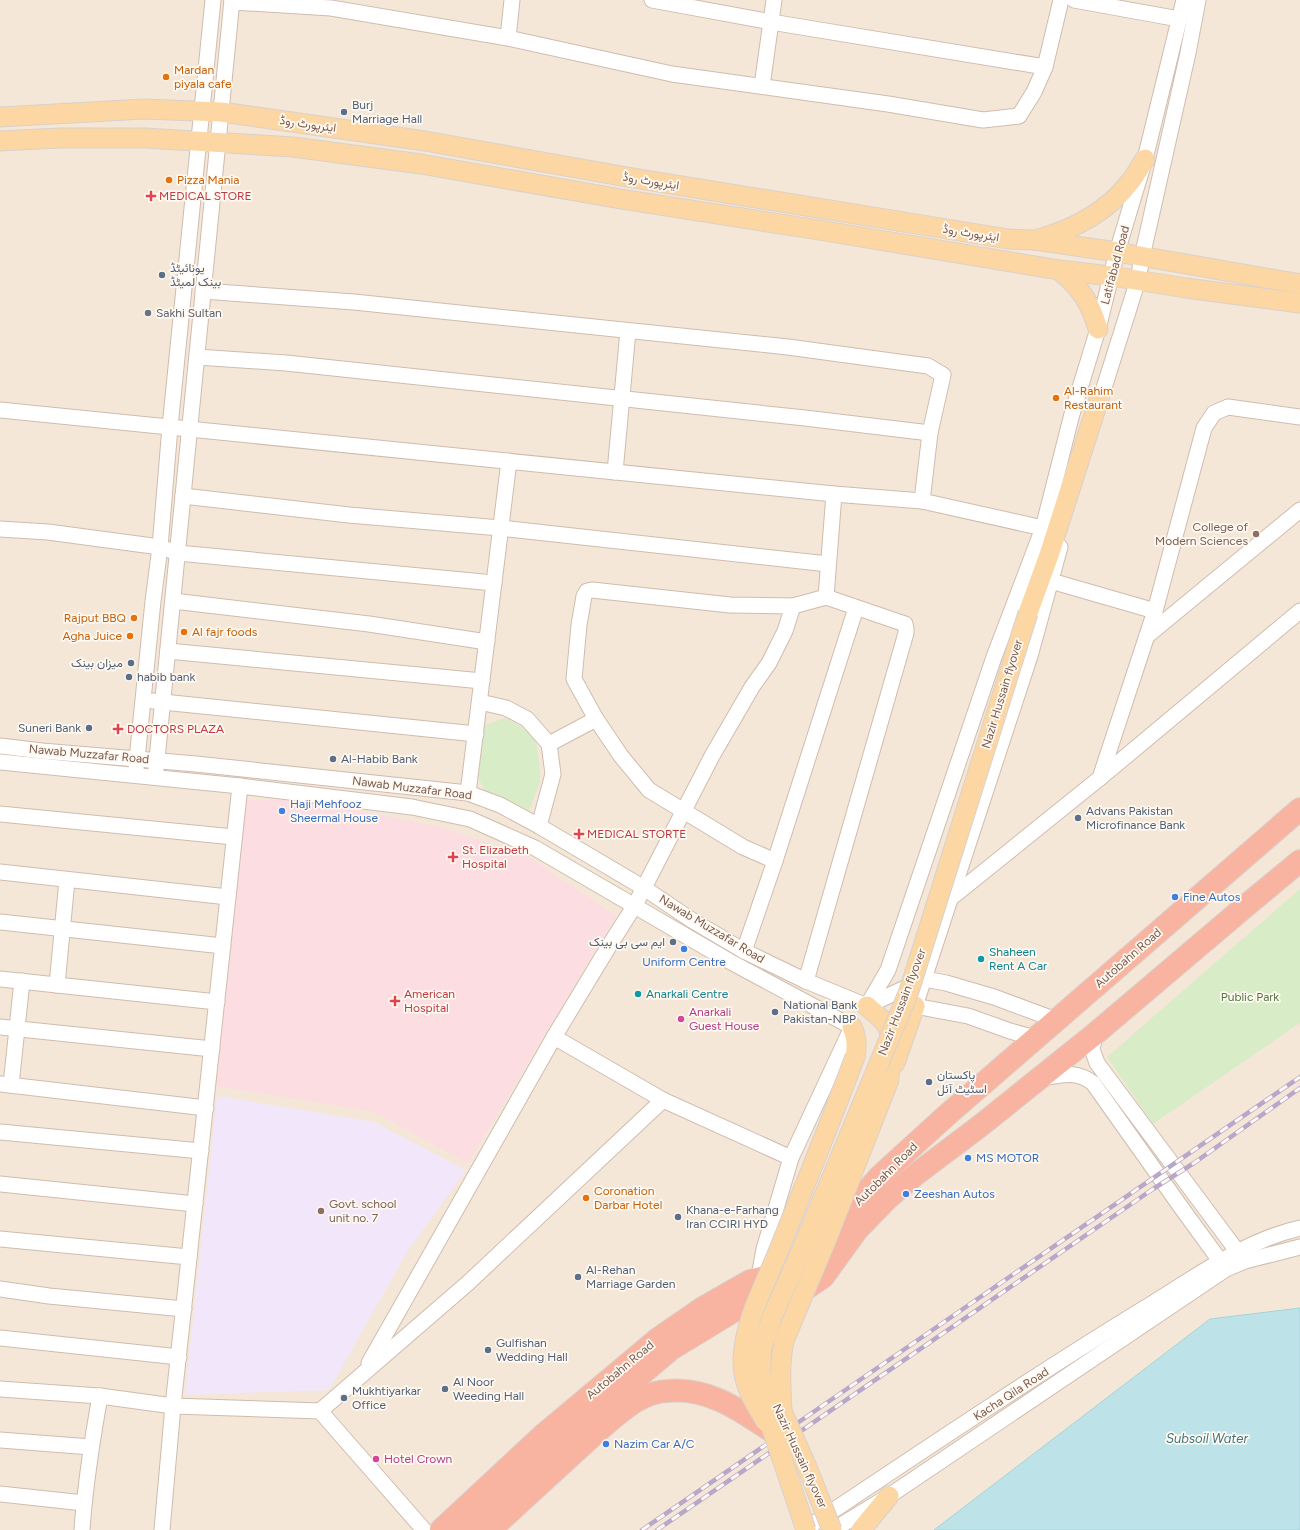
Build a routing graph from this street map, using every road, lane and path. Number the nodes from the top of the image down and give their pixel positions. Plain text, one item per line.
1 (213, 0) edge
2 (512, 0) edge
3 (652, 0) edge
4 (774, 0) edge
5 (1061, 0) edge
6 (1074, 0) edge
7 (232, 1) edge
8 (1187, 8) edge
9 (771, 22) junction
10 (508, 38) junction
11 (1046, 67) junction
12 (762, 86) junction
13 (202, 112) junction
14 (221, 112) junction
15 (0, 117) edge
16 (0, 141) edge
17 (198, 141) junction
18 (218, 142) junction
19 (1145, 158) junction
20 (1034, 240) junction
21 (1117, 252) junction
22 (1142, 257) junction
23 (1059, 270) junction
24 (1111, 276) junction
25 (1138, 280) junction
26 (1300, 284) edge
27 (203, 291) junction
28 (1300, 303) edge
29 (1098, 329) junction
30 (628, 330) junction
31 (197, 357) junction
32 (623, 399) junction
33 (1100, 399) junction
34 (0, 410) edge
35 (1300, 417) edge
36 (170, 427) junction
37 (190, 428) junction
38 (930, 433) junction
39 (509, 461) junction
40 (615, 472) junction
41 (834, 494) junction
42 (183, 496) junction
43 (922, 501) junction
44 (1300, 510) edge
45 (500, 528) junction
46 (1043, 528) junction
47 (0, 529) edge
48 (160, 547) junction
49 (178, 553) junction
50 (828, 564) junction
51 (1051, 581) junction
52 (494, 583) junction
53 (826, 597) junction
54 (172, 601) junction
55 (793, 606) junction
56 (856, 608) junction
57 (1300, 610) edge
58 (1155, 611) junction
59 (1028, 613) junction
60 (1147, 636) junction
61 (487, 642) junction
62 (168, 651) junction
63 (482, 681) junction
64 (143, 700) junction
65 (163, 702) junction
66 (480, 702) junction
67 (596, 719) junction
68 (476, 734) junction
69 (549, 744) junction
70 (0, 746) edge
71 (137, 760) junction
72 (157, 761) junction
73 (0, 762) edge
74 (135, 776) junction
75 (155, 778) junction
76 (1100, 778) junction
77 (240, 786) junction
78 (468, 793) junction
79 (1300, 809) edge
80 (683, 810) junction
81 (0, 814) edge
82 (539, 826) junction
83 (234, 838) junction
84 (775, 861) junction
85 (1300, 861) edge
86 (0, 872) edge
87 (67, 880) junction
88 (644, 888) junction
89 (228, 897) junction
90 (951, 898) junction
91 (635, 905) junction
92 (0, 922) edge
93 (62, 930) junction
94 (223, 946) junction
95 (744, 951) junction
96 (0, 979) edge
97 (924, 979) junction
98 (22, 981) junction
99 (806, 981) junction
100 (57, 985) junction
101 (217, 1002) junction
102 (867, 1006) junction
103 (915, 1006) junction
104 (1056, 1020) junction
105 (885, 1023) junction
106 (0, 1027) edge
107 (852, 1027) junction
108 (17, 1029) junction
109 (1096, 1033) junction
110 (554, 1037) junction
111 (1035, 1038) junction
112 (212, 1049) junction
113 (1040, 1078) junction
114 (889, 1080) junction
115 (5, 1085) edge
116 (663, 1100) junction
117 (206, 1108) junction
118 (0, 1132) edge
119 (201, 1151) junction
120 (791, 1158) junction
121 (0, 1184) edge
122 (195, 1204) junction
123 (1300, 1223) edge
124 (1293, 1230) edge
125 (0, 1239) edge
126 (1300, 1247) edge
127 (1241, 1256) junction
128 (189, 1257) junction
129 (1223, 1266) junction
130 (759, 1279) junction
131 (0, 1289) edge
132 (755, 1301) junction
133 (184, 1309) junction
134 (0, 1338) edge
135 (178, 1357) junction
136 (363, 1373) junction
137 (764, 1384) junction
138 (0, 1389) edge
139 (100, 1396) junction
140 (173, 1406) junction
141 (320, 1411) junction
142 (782, 1411) junction
143 (773, 1432) junction
144 (0, 1440) edge
145 (91, 1447) junction
146 (0, 1494) edge
147 (889, 1496) junction
148 (84, 1504) junction
149 (82, 1530) edge
150 (162, 1530) edge
151 (424, 1530) edge
152 (441, 1530) edge
153 (464, 1530) edge
154 (490, 1530) edge
155 (805, 1530) edge
156 (833, 1530) edge
157 (861, 1530) edge

1 - 13 street
2 - 10 street
3 - 9 street
4 - 9 street
5 - 11 street
6 - 8 street
7 - 10 street
7 - 14 street
8 - 19 street, Latifabad Road
8 - 22 street, Latifabad Road
9 - 11 street
9 - 12 street
10 - 12 street
11 - 12 street
13 - 14 main road, ایئرپورٹ روڈ
13 - 15 main road, ایئرپورٹ روڈ
13 - 17 street
14 - 18 street
14 - 20 main road, ایئرپورٹ روڈ
16 - 17 main road, ایئرپورٹ روڈ
17 - 18 main road, ایئرپورٹ روڈ
17 - 36 street
18 - 23 main road, ایئرپورٹ روڈ
18 - 27 street
19 - 20 main road
19 - 21 street, Latifabad Road
20 - 21 main road, ایئرپورٹ روڈ
21 - 22 main road, ایئرپورٹ روڈ
21 - 24 street, Latifabad Road
22 - 25 street, Latifabad Road
22 - 26 main road, ایئرپورٹ روڈ
23 - 24 main road, ایئرپورٹ روڈ
23 - 29 main road
24 - 25 main road, ایئرپورٹ روڈ
24 - 29 street, Latifabad Road
25 - 28 main road, ایئرپورٹ روڈ
25 - 33 street, Latifabad Road
27 - 30 street
27 - 31 street
29 - 46 street, Latifabad Road
30 - 32 street
30 - 38 street
31 - 32 street
31 - 37 street
32 - 38 street
32 - 40 street
33 - 51 street, Latifabad Road
33 - 59 main road
34 - 36 street
35 - 58 street
36 - 37 street
36 - 48 street
37 - 39 street
37 - 42 street
38 - 43 street
39 - 40 street
39 - 45 street
40 - 41 street
41 - 43 street
41 - 50 street
42 - 45 street
42 - 49 street
43 - 46 street
44 - 60 street
45 - 50 street
45 - 52 street
46 - 59 main road
46 - 102 street, Latifabad Road
47 - 48 street
48 - 49 street
48 - 64 street
49 - 52 street
49 - 54 street
50 - 53 street
51 - 58 street
51 - 90 street, Latifabad Road
52 - 61 street
53 - 55 street
53 - 56 street
54 - 61 street
54 - 62 street
55 - 67 street
55 - 80 street
56 - 84 street
56 - 99 street
57 - 76 street
58 - 60 street
59 - 137 main road, Nazir Hussain flyover, bridge
60 - 76 street
61 - 63 street
62 - 63 street
62 - 65 street
63 - 66 street
64 - 65 street
64 - 71 street
65 - 68 street
65 - 72 street
66 - 68 street
66 - 69 street
67 - 69 street
67 - 80 street
68 - 78 street
69 - 82 street
70 - 71 street, Nawab Muzzafar Road
71 - 72 street, Nawab Muzzafar Road
71 - 74 street
72 - 75 street
72 - 78 street, Nawab Muzzafar Road
73 - 74 street, Nawab Muzzafar Road
74 - 75 street, Nawab Muzzafar Road
75 - 77 street, Nawab Muzzafar Road
76 - 90 street
77 - 83 street
77 - 91 street, Nawab Muzzafar Road
78 - 82 street, Nawab Muzzafar Road
79 - 104 highway, Autobahn Road
80 - 84 street
80 - 88 street
81 - 83 street
82 - 88 street, Nawab Muzzafar Road
83 - 89 street
84 - 95 street
85 - 109 highway, Autobahn Road
86 - 87 street
87 - 89 street
87 - 93 street
88 - 91 street
88 - 95 street, Nawab Muzzafar Road
89 - 94 street
90 - 97 street, Latifabad Road
91 - 107 street, Nawab Muzzafar Road
91 - 110 street
92 - 93 street
93 - 94 street
93 - 100 street
94 - 101 street
95 - 99 street, Nawab Muzzafar Road
96 - 98 street
97 - 102 street
97 - 103 street, Latifabad Road
97 - 104 street
98 - 100 street
98 - 108 street
99 - 102 street, Nawab Muzzafar Road
100 - 101 street
101 - 112 street
102 - 105 main road
103 - 105 street
103 - 111 street
103 - 114 main road
104 - 111 highway, Autobahn Road
105 - 114 main road
106 - 108 street
107 - 120 street
107 - 143 main road, bridge
108 - 112 street
108 - 115 street
109 - 113 highway, Autobahn Road
109 - 127 street
110 - 116 street
110 - 136 street
111 - 130 highway, Autobahn Road
112 - 117 street
113 - 129 street
113 - 132 highway, Autobahn Road
114 - 142 main road, bridge
115 - 117 street
116 - 120 street
116 - 136 street
117 - 119 street
118 - 119 street
119 - 122 street
120 - 130 street
121 - 122 street
122 - 128 street
123 - 124 street
124 - 127 street
125 - 128 street
126 - 127 street
127 - 129 street
128 - 133 street
129 - 147 street, Kacha Qila Road
129 - 155 street, Kacha Qila Road
130 - 132 street
130 - 152 highway, Autobahn Road
131 - 133 street
132 - 153 highway, Autobahn Road
133 - 135 street
134 - 135 street
135 - 140 street
136 - 141 street
137 - 142 main road, Nazir Hussain flyover, bridge
137 - 143 main road, Nazir Hussain flyover, bridge
138 - 139 street
139 - 140 street
139 - 145 street
140 - 141 street
140 - 150 street
141 - 151 street
142 - 156 main road, Nazir Hussain flyover, bridge
143 - 154 highway
143 - 155 main road, Nazir Hussain flyover, bridge
144 - 145 street
145 - 148 street
146 - 148 street
147 - 156 street, Kacha Qila Road
147 - 157 main road
148 - 149 street

